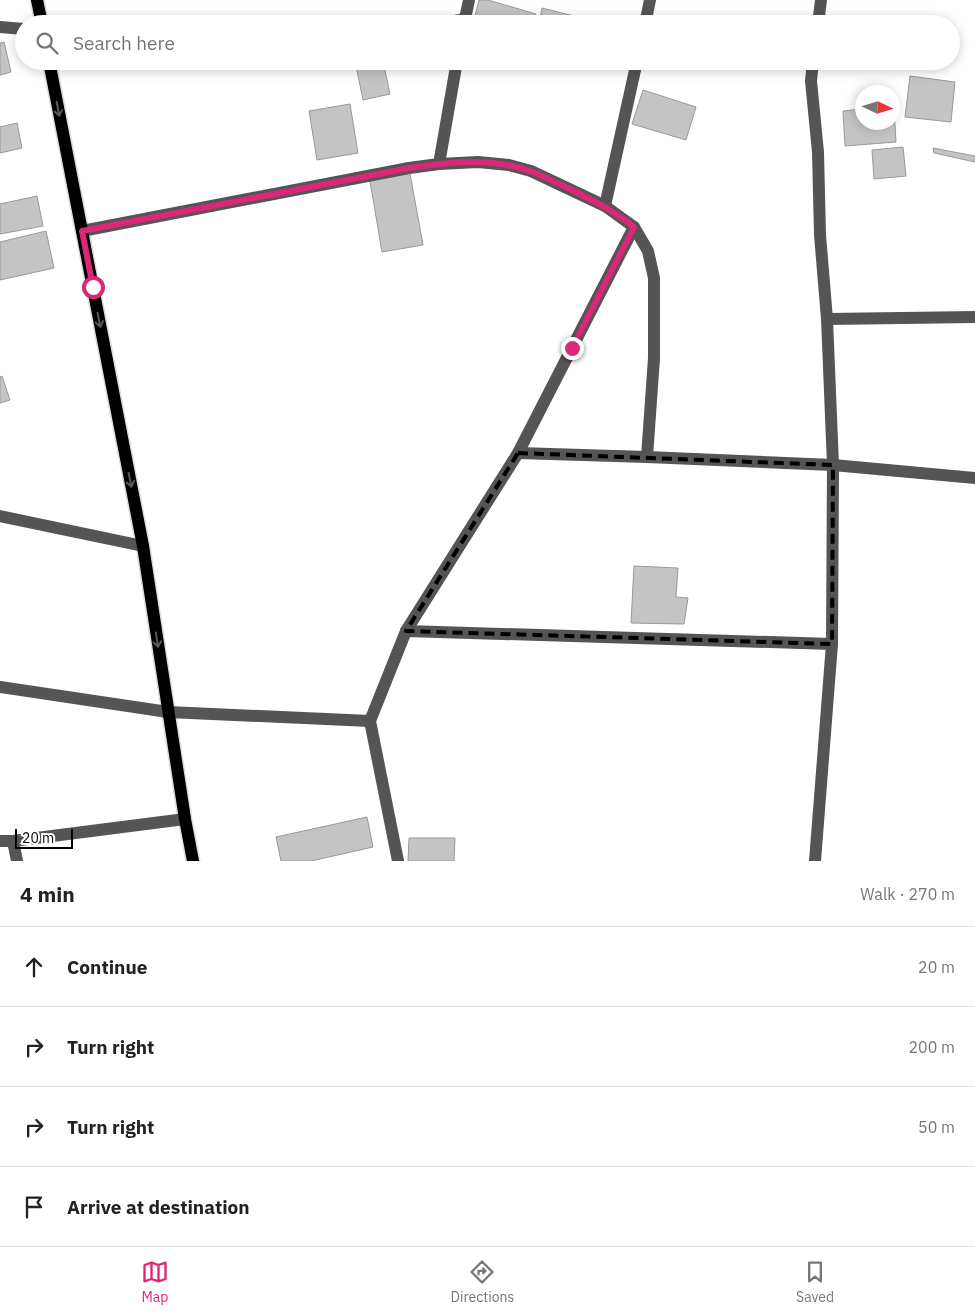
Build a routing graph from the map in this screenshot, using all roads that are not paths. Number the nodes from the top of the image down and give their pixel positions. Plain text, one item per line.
1 (37, 0) edge
2 (469, 0) edge
3 (650, 0) edge
4 (821, 0) edge
5 (40, 15) edge
6 (466, 15) edge
7 (647, 15) edge
8 (819, 15) edge
9 (0, 27) edge
10 (15, 28) edge
11 (51, 70) edge
12 (455, 70) edge
13 (635, 70) edge
14 (812, 70) edge
15 (439, 164) junction
16 (606, 206) junction
17 (634, 227) junction
18 (82, 231) junction
19 (975, 317) edge
20 (828, 319) junction
21 (518, 453) junction
22 (648, 457) junction
23 (833, 466) junction
24 (975, 478) edge
25 (0, 516) edge
26 (143, 546) junction
27 (406, 631) junction
28 (832, 644) junction
29 (0, 688) edge
30 (168, 712) junction
31 (370, 721) junction
32 (185, 819) junction
33 (0, 841) edge
34 (13, 841) junction
35 (17, 861) edge
36 (193, 861) edge
37 (398, 861) edge
38 (815, 861) edge

1 - 5 main road
2 - 6 street
3 - 7 street
4 - 8 street
9 - 10 street
11 -> 18 main road
12 - 15 street
13 - 16 street
14 - 20 street
15 - 16 street
15 - 18 street
16 - 17 street
17 - 21 street
17 - 22 street
18 -> 26 main road
19 - 20 street
20 - 23 street
21 - 22 street
21 - 27 street
22 - 23 street
23 - 24 street
23 - 28 street
25 - 26 street
26 -> 30 main road
27 - 28 street
27 - 31 street
28 - 38 street
29 - 30 street
30 - 31 street
30 - 32 main road
31 - 37 street
32 - 34 street
32 - 36 main road
33 - 34 street
34 - 35 street

